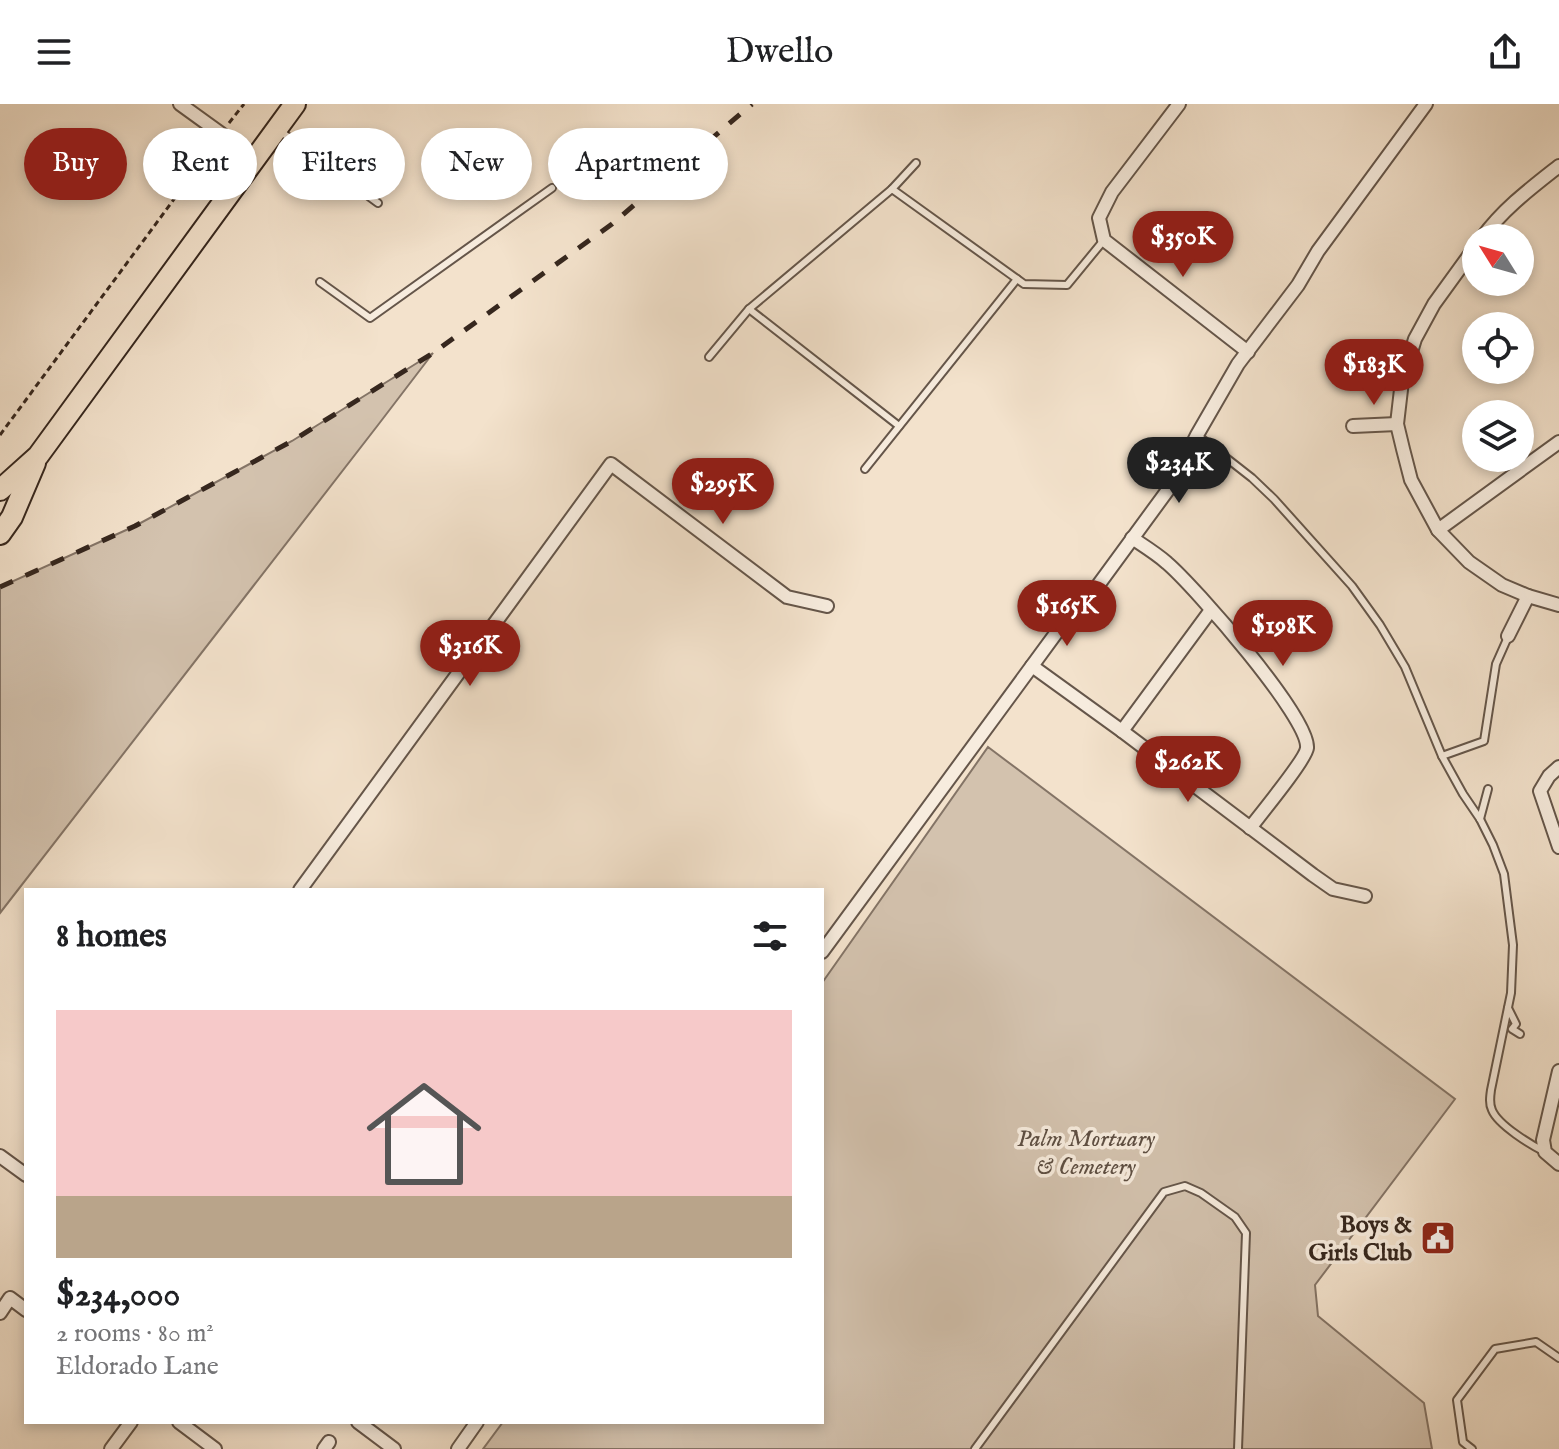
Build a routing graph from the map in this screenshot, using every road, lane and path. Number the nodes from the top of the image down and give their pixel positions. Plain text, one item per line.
1 (180, 104) edge
2 (244, 104) edge
3 (295, 104) edge
4 (1179, 104) edge
5 (1426, 104) edge
6 (213, 128) edge
7 (226, 128) edge
8 (278, 128) edge
9 (273, 135) edge
10 (257, 158) edge
11 (916, 163) dead end
12 (1559, 166) edge
13 (892, 189) junction
14 (548, 191) edge
15 (173, 200) edge
16 (226, 200) edge
17 (374, 200) edge
18 (378, 203) dead end
19 (1492, 224) edge
20 (1104, 240) junction
21 (1462, 265) edge
22 (1017, 279) junction
23 (320, 282) dead end
24 (749, 309) junction
25 (1248, 352) junction
26 (709, 357) dead end
27 (1397, 424) junction
28 (899, 426) junction
29 (1353, 426) dead end
30 (0, 435) edge
31 (1197, 435) junction
32 (1559, 442) edge
33 (38, 456) junction
34 (865, 469) dead end
35 (0, 490) edge
36 (1438, 530) junction
37 (0, 534) edge
38 (1132, 538) junction
39 (1528, 596) junction
40 (1559, 605) edge
41 (827, 606) dead end
42 (1211, 610) junction
43 (1508, 636) joint
44 (1032, 666) junction
45 (1122, 731) junction
46 (1442, 756) junction
47 (1559, 767) edge
48 (1488, 789) dead end
49 (1480, 819) junction
50 (1250, 828) junction
51 (1559, 847) edge
52 (1512, 868) dead end
53 (1504, 874) junction
54 (301, 888) edge
55 (1365, 896) dead end
56 (824, 949) edge
57 (1508, 1028) junction
58 (1520, 1034) dead end
59 (1559, 1071) edge
60 (1545, 1152) junction
61 (0, 1156) edge
62 (1559, 1164) edge
63 (24, 1174) edge
64 (24, 1308) edge
65 (0, 1313) edge
66 (1559, 1358) edge
67 (130, 1424) edge
68 (182, 1424) edge
69 (361, 1424) edge
70 (476, 1424) edge
71 (111, 1449) edge
72 (215, 1449) edge
73 (394, 1449) edge
74 (458, 1449) edge
75 (975, 1449) edge
76 (1238, 1449) edge
77 (1472, 1449) edge

1 - 6 street
2 - 7 path
3 - 8 main road
4 - 20 street
5 - 25 street
9 - 10 main road
11 - 13 lane
12 - 19 street
13 - 22 lane
13 - 24 lane
14 - 23 lane
15 - 30 path
16 - 33 main road
17 - 18 lane
20 - 22 lane
20 - 25 street
21 - 27 street
22 - 28 lane
24 - 26 lane
24 - 28 lane
25 - 31 street
27 - 29 street
27 - 36 street
28 - 34 lane
31 - 38 street
31 - 46 lane
32 - 36 street
33 - 35 main road
33 - 37 main road
36 - 39 street
38 - 42 street
38 - 44 street
39 - 40 street
39 - 43 street
41 - 54 street
42 - 45 street
42 - 50 street
43 - 46 lane
44 - 45 street
44 - 56 street
45 - 50 street
46 - 49 lane
47 - 51 street
48 - 49 lane
49 - 53 lane
50 - 55 street
52 - 53 lane
53 - 57 lane
57 - 58 lane
57 - 60 lane
59 - 60 street
60 - 62 street
61 - 63 street
64 - 65 street
66 - 77 lane
67 - 71 street
68 - 72 street
69 - 73 street
70 - 74 street
75 - 76 lane

